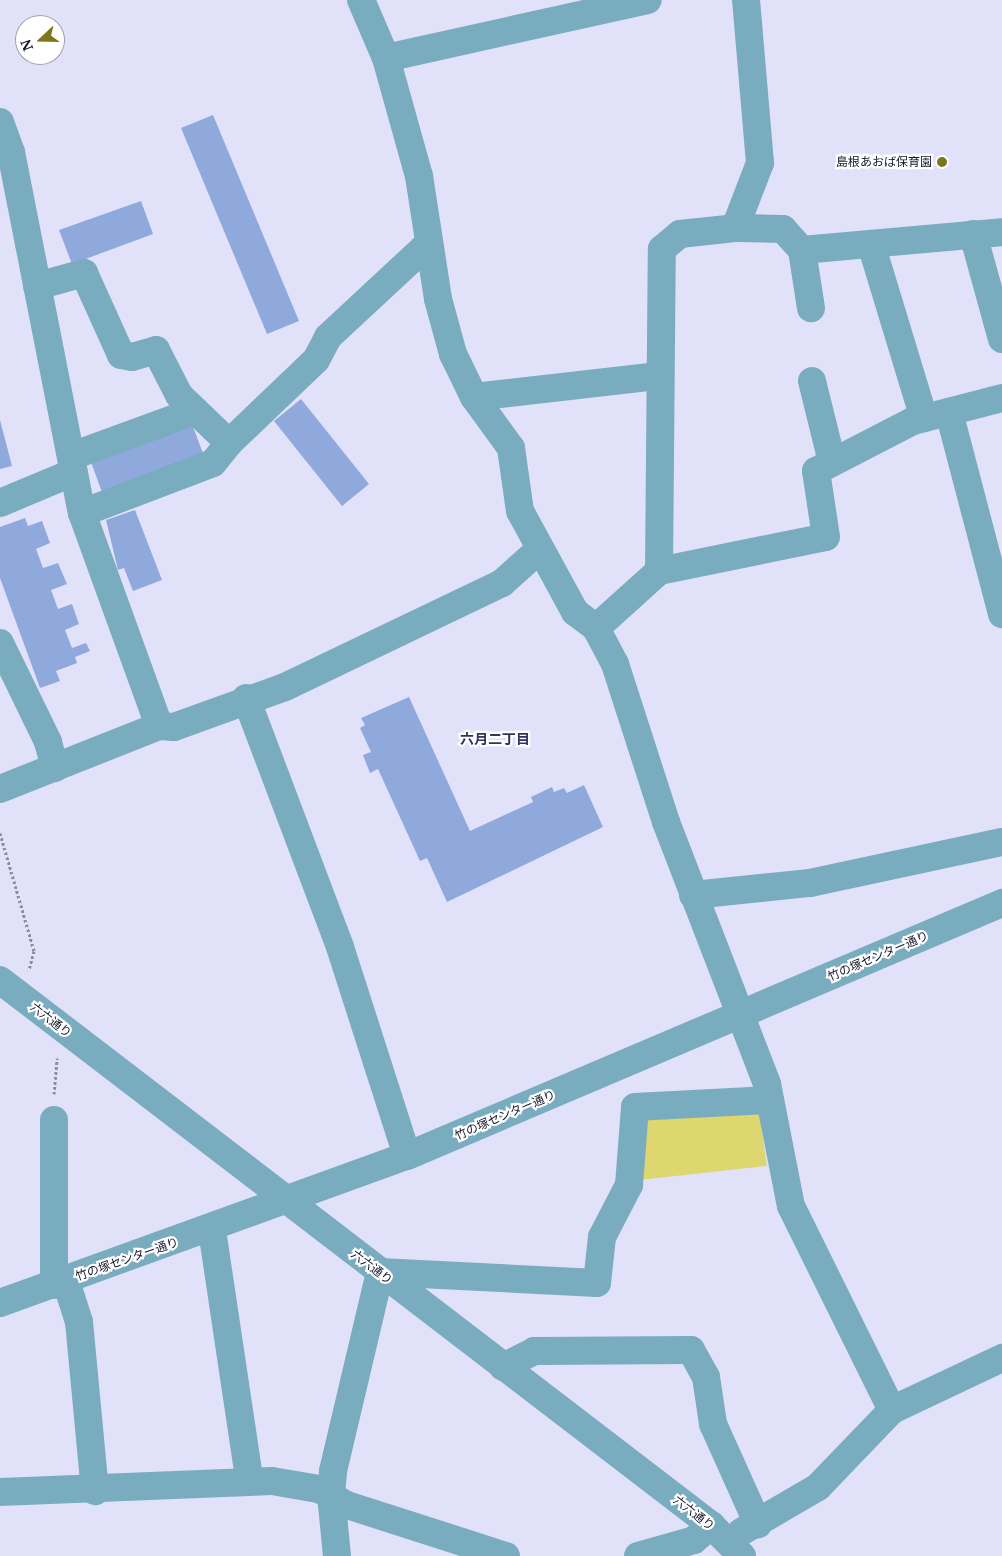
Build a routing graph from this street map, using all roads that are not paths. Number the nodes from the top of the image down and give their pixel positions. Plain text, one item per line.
1 (361, 0) edge
2 (648, 0) edge
3 (746, 0) edge
4 (386, 58) junction
5 (0, 122) edge
6 (8, 180) edge
7 (735, 228) junction
8 (1002, 232) edge
9 (973, 234) junction
10 (428, 244) junction
11 (871, 244) junction
12 (802, 250) junction
13 (37, 286) junction
14 (811, 308) dead end
15 (1002, 339) edge
16 (658, 376) junction
17 (812, 381) dead end
18 (474, 397) junction
19 (1002, 398) edge
20 (195, 411) junction
21 (936, 415) junction
22 (229, 443) junction
23 (832, 462) junction
24 (73, 464) junction
25 (0, 503) edge
26 (82, 513) junction
27 (540, 549) junction
28 (659, 571) junction
29 (1002, 614) edge
30 (596, 628) junction
31 (0, 643) edge
32 (246, 698) junction
33 (159, 726) junction
34 (55, 768) junction
35 (0, 789) edge
36 (1002, 842) edge
37 (693, 895) junction
38 (1002, 903) edge
39 (0, 980) edge
40 (740, 1015) junction
41 (770, 1100) junction
42 (54, 1120) road end
43 (407, 1156) junction
44 (286, 1203) junction
45 (212, 1230) junction
46 (380, 1272) junction
47 (60, 1283) junction
48 (0, 1303) edge
49 (1002, 1358) edge
50 (503, 1368) junction
51 (892, 1410) junction
52 (249, 1479) junction
53 (95, 1491) junction
54 (0, 1492) edge
55 (331, 1496) junction
56 (758, 1524) junction
57 (726, 1540) edge
58 (337, 1556) edge
59 (506, 1556) edge
60 (638, 1556) edge

1 - 4 street
2 - 4 street
3 - 7 street
4 - 10 street
5 - 6 street
6 - 13 street
7 - 12 street
7 - 16 street
8 - 9 street
9 - 11 street
9 - 15 street
10 - 18 street
10 - 22 street
11 - 12 street
11 - 21 street
12 - 14 street
13 - 20 street
13 - 24 street
16 - 18 street
16 - 28 street
17 - 23 street
18 - 27 street
19 - 21 street
20 - 22 street
20 - 24 street
21 - 23 street
21 - 29 street
22 - 26 street
23 - 28 street
24 - 25 street
24 - 26 street
26 - 33 street
27 - 30 street
27 - 32 street
28 - 30 street
30 - 37 street
31 - 34 street
32 - 33 street
32 - 43 street
33 - 34 street
34 - 35 street
36 - 37 street
37 - 40 street
38 - 40 street, 竹の塚センター通り
39 - 44 street, 六六通り
40 - 41 street
40 - 43 street, 竹の塚センター通り
41 - 46 street
41 - 51 street
42 - 47 street
43 - 44 street, 竹の塚センター通り
44 - 45 street, 竹の塚センター通り
44 - 46 street, 六六通り
45 - 47 street, 竹の塚センター通り
45 - 52 street
46 - 50 street, 六六通り
46 - 55 street
47 - 48 street, 竹の塚センター通り
47 - 53 street
49 - 51 street
50 - 56 street
50 - 57 street, 六六通り
51 - 56 street
52 - 53 street
52 - 55 street
53 - 54 street
55 - 58 street
55 - 59 street
56 - 57 street
57 - 60 street

